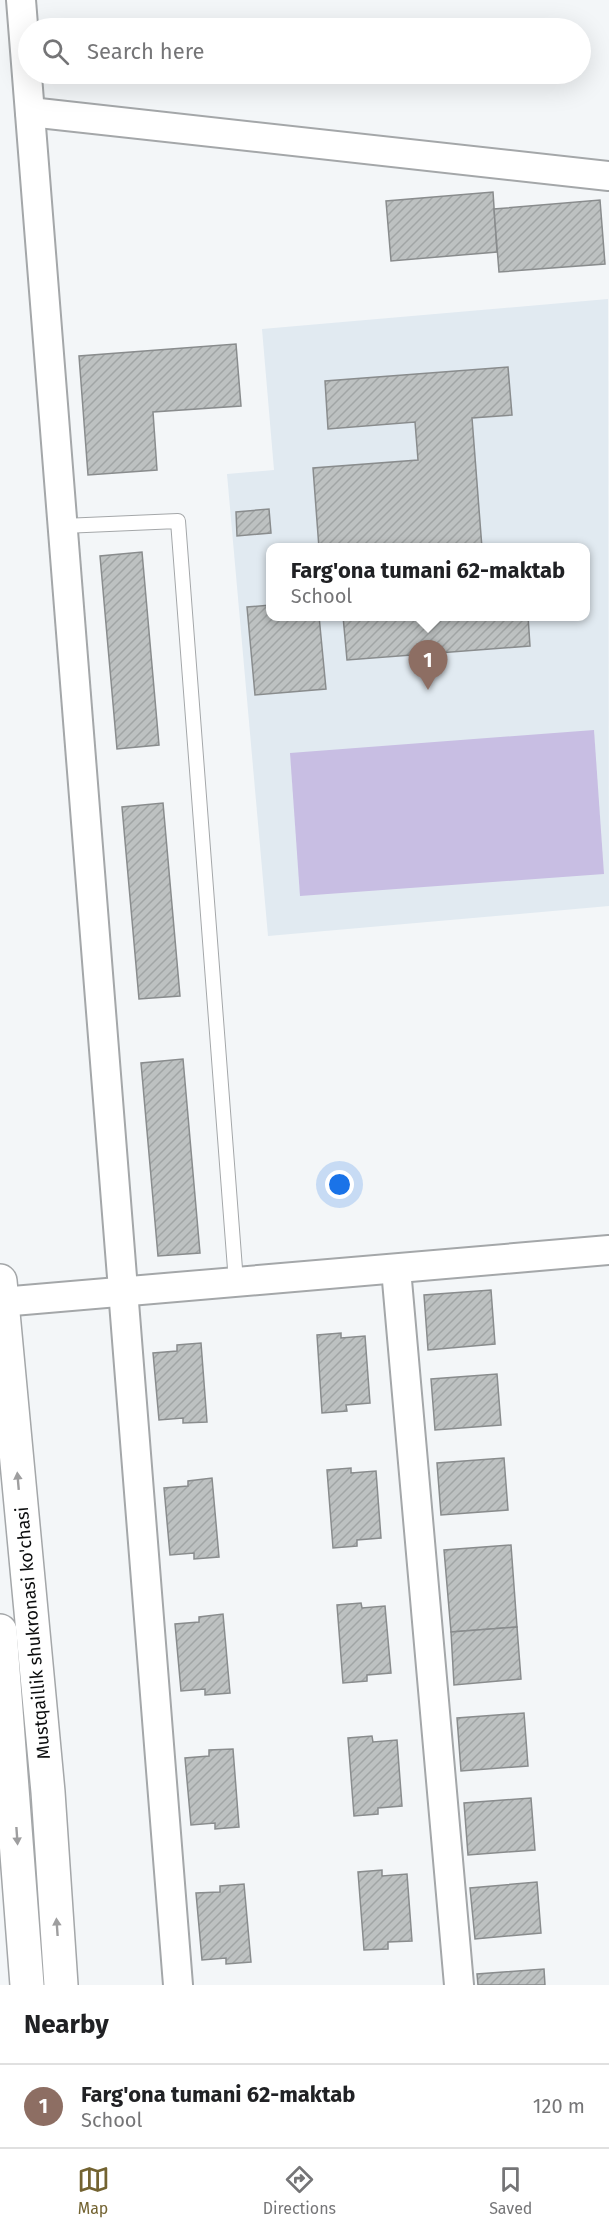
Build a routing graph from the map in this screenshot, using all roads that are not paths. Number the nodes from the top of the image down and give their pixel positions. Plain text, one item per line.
1 (21, 0) edge
2 (22, 18) edge
3 (28, 84) edge
4 (30, 112) junction
5 (609, 176) edge
6 (63, 526) junction
7 (609, 1250) edge
8 (396, 1269) junction
9 (236, 1282) junction
10 (1, 1291) edge
11 (123, 1291) junction
12 (0, 1631) edge
13 (7, 1796) edge
14 (27, 1985) edge
15 (61, 1985) edge
16 (178, 1985) edge
17 (459, 1985) edge

1 - 2 street
3 - 4 street
4 - 5 street
4 - 6 street
6 - 9 lane
6 - 11 street
7 - 8 street
8 - 9 street
8 - 17 street
9 - 11 street
10 - 11 street
15 -> 10 main road, Mustqaillik shukronasi ko'chasi
11 - 16 street
12 - 13 main road, Mustqaillik shukronasi ko'chasi
13 -> 14 main road, Mustqaillik shukronasi ko'chasi

